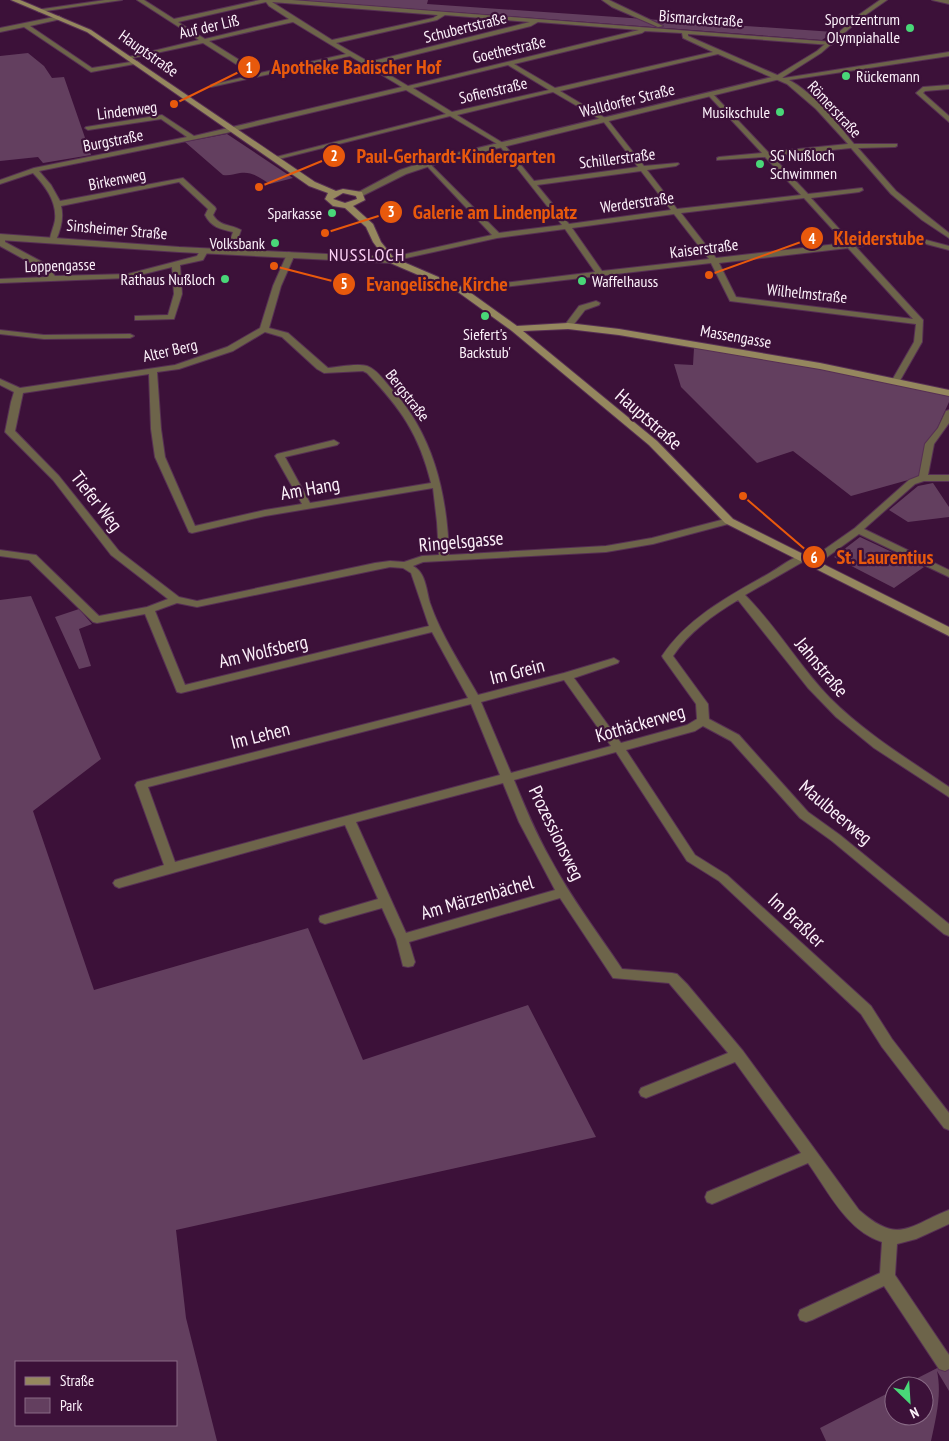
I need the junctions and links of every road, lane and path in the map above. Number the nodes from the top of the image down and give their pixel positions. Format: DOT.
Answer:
graph roads {
  1 [pos="14,0"];
  2 [pos="119,0"];
  3 [pos="140,0"];
  4 [pos="269,0"];
  5 [pos="605,0"];
  6 [pos="884,0"];
  7 [pos="935,0"];
  8 [pos="949,2"];
  9 [pos="57,3"];
  10 [pos="39,10"];
  11 [pos="444,13"];
  12 [pos="59,18"];
  13 [pos="294,20"];
  14 [pos="537,20"];
  15 [pos="173,21"];
  16 [pos="26,26"];
  17 [pos="644,28"];
  18 [pos="661,29"];
  19 [pos="0,30"];
  20 [pos="685,31"];
  21 [pos="204,41"];
  22 [pos="332,42"];
  23 [pos="831,43"];
  24 [pos="719,52"];
  25 [pos="352,54"];
  26 [pos="949,54"];
  27 [pos="130,58"];
  28 [pos="137,63"];
  29 [pos="508,63"];
  30 [pos="369,64"];
  31 [pos="258,76"];
  32 [pos="782,78"];
  33 [pos="214,86"];
  34 [pos="949,87"];
  35 [pos="408,88"];
  36 [pos="554,90"];
  37 [pos="710,94"];
  38 [pos="452,114"];
  39 [pos="605,120"];
  40 [pos="949,120"];
  41 [pos="88,128"];
  42 [pos="232,129"];
  43 [pos="193,138"];
  44 [pos="501,144"];
  45 [pos="895,145"];
  46 [pos="852,146"];
  47 [pos="766,155"];
  48 [pos="275,158"];
  49 [pos="719,160"];
  50 [pos="428,164"];
  51 [pos="676,164"];
  52 [pos="643,168"];
  53 [pos="34,170"];
  54 [pos="0,182"];
  55 [pos="533,183"];
  56 [pos="860,190"];
  57 [pos="335,193"];
  58 [pos="359,194"];
  59 [pos="806,196"];
  60 [pos="58,204"];
  61 [pos="347,205"];
  62 [pos="677,211"];
  63 [pos="566,226"];
  64 [pos="497,236"];
  65 [pos="949,236"];
  66 [pos="1,237"];
  67 [pos="53,238"];
  68 [pos="848,244"];
  69 [pos="949,248"];
  70 [pos="204,251"];
  71 [pos="230,252"];
  72 [pos="291,254"];
  73 [pos="391,260"];
  74 [pos="714,261"];
  75 [pos="176,263"];
  76 [pos="600,274"];
  77 [pos="53,278"];
  78 [pos="0,281"];
  79 [pos="461,290"];
  80 [pos="596,303"];
  81 [pos="138,318"];
  82 [pos="920,322"];
  83 [pos="568,326"];
  84 [pos="264,329"];
  85 [pos="515,329"];
  86 [pos="0,332"];
  87 [pos="130,336"];
  88 [pos="153,371"];
  89 [pos="0,382"];
  90 [pos="895,382"];
  91 [pos="19,390"];
  92 [pos="949,393"];
  93 [pos="949,413"];
  94 [pos="334,444"];
  95 [pos="923,478"];
  96 [pos="949,478"];
  97 [pos="435,485"];
  98 [pos="307,506"];
  99 [pos="729,521"];
  100 [pos="858,530"];
  101 [pos="0,553"];
  102 [pos="444,557"];
  103 [pos="807,560"];
  104 [pos="405,565"];
  105 [pos="949,574"];
  106 [pos="739,596"];
  107 [pos="176,600"];
  108 [pos="197,604"];
  109 [pos="149,610"];
  110 [pos="435,628"];
  111 [pos="949,632"];
  112 [pos="614,662"];
  113 [pos="568,676"];
  114 [pos="475,700"];
  115 [pos="702,720"];
  116 [pos="618,747"];
  117 [pos="509,778"];
  118 [pos="949,793"];
  119 [pos="349,820"];
  120 [pos="171,868"];
  121 [pos="119,883"];
  122 [pos="563,892"];
  123 [pos="385,902"];
  124 [pos="325,920"];
  125 [pos="949,931"];
  126 [pos="402,939"];
  127 [pos="408,962"];
  128 [pos="738,1055"];
  129 [pos="646,1092"];
  130 [pos="949,1124"];
  131 [pos="810,1156"];
  132 [pos="712,1197"];
  133 [pos="949,1217"];
  134 [pos="890,1238"];
  135 [pos="887,1277"];
  136 [pos="806,1315"];
  137 [pos="944,1364"];
  1 -- 10 [label="main road, Hauptstraße"];
  2 -- 9 [label="street"];
  3 -- 15 [label="street"];
  4 -- 11 [label="street, Bismarckstraße"];
  4 -- 13 [label="street"];
  4 -- 15 [label="street, Bismarckstraße"];
  5 -- 18 [label="street"];
  6 -- 23 [label="street, Walldorfer Straße"];
  7 -- 8 [label="street"];
  9 -- 10 [label="street"];
  10 -- 12 [label="main road, Hauptstraße"];
  11 -- 14 [label="street, Bismarckstraße"];
  11 -- 22 [label="street"];
  12 -- 16 [label="street"];
  12 -- 27 [label="main road, Hauptstraße"];
  13 -- 21 [label="street, Auf der Liß"];
  13 -- 22 [label="street"];
  14 -- 17 [label="street, Bismarckstraße"];
  14 -- 30 [label="street, Schubertstraße"];
  15 -- 21 [label="street"];
  16 -- 19 [label="street"];
  16 -- 28 [label="street"];
  17 -- 18 [label="street, Bismarckstraße"];
  17 -- 29 [label="street, Goethestraße"];
  18 -- 20 [label="street, Bismarckstraße"];
  20 -- 23 [label="street, Bismarckstraße"];
  20 -- 24 [label="street, Römerstraße"];
  21 -- 27 [label="street, Auf der Liß"];
  21 -- 31 [label="street"];
  22 -- 25 [label="street"];
  23 -- 32 [label="street, Walldorfer Straße"];
  24 -- 32 [label="street, Römerstraße"];
  24 -- 36 [label="street, Sofienstraße"];
  25 -- 30 [label="street"];
  25 -- 31 [label="street"];
  26 -- 32 [label="street"];
  27 -- 28 [label="main road, Hauptstraße"];
  28 -- 42 [label="main road, Hauptstraße"];
  29 -- 35 [label="street, Goethestraße"];
  29 -- 36 [label="street"];
  30 -- 35 [label="street"];
  31 -- 33 [label="street"];
  32 -- 37 [label="street, Walldorfer Straße"];
  32 -- 46 [label="street, Römerstraße"];
  34 -- 40 [label="street"];
  35 -- 38 [label="street"];
  35 -- 42 [label="street, Goethestraße"];
  36 -- 38 [label="street, Sofienstraße"];
  36 -- 39 [label="street"];
  37 -- 39 [label="street, Walldorfer Straße"];
  37 -- 47 [label="street"];
  38 -- 44 [label="street"];
  38 -- 48 [label="street, Sofienstraße"];
  39 -- 44 [label="street, Walldorfer Straße"];
  39 -- 52 [label="street, Wilhelmstraße"];
  41 -- 43 [label="street, Lindenweg"];
  42 -- 43 [label="street, Burgstraße"];
  42 -- 48 [label="main road, Hauptstraße"];
  43 -- 53 [label="street, Burgstraße"];
  44 -- 50 [label="street, Walldorfer Straße"];
  44 -- 55 [label="street"];
  45 -- 46 [label="street"];
  46 -- 47 [label="street"];
  46 -- 65 [label="street, Römerstraße"];
  47 -- 49 [label="street"];
  47 -- 59 [label="street"];
  48 -- 57 [label="main road, Hauptstraße"];
  50 -- 58 [label="street, Walldorfer Straße"];
  50 -- 64 [label="street"];
  51 -- 52 [label="street, Schillerstraße"];
  52 -- 55 [label="street, Schillerstraße"];
  52 -- 62 [label="street, Wilhelmstraße"];
  53 -- 54 [label="street, Burgstraße"];
  53 -- 60 [label="street"];
  55 -- 63 [label="street"];
  56 -- 59 [label="street, Werderstraße"];
  57 -- 58 [label="main road, Hauptstraße"];
  57 -- 61 [label="main road, Hauptstraße"];
  58 -- 61 [label="main road"];
  59 -- 62 [label="street, Werderstraße"];
  59 -- 68 [label="street"];
  60 -- 67 [label="street"];
  60 -- 71 [label="street, Birkenweg"];
  61 -- 73 [label="main road, Hauptstraße"];
  62 -- 63 [label="street, Werderstraße"];
  62 -- 74 [label="street, Wilhelmstraße"];
  63 -- 64 [label="street, Werderstraße"];
  63 -- 76 [label="street"];
  64 -- 73 [label="street, Werderstraße"];
  66 -- 67 [label="street, Sinsheimer Straße"];
  66 -- 77 [label="street"];
  67 -- 70 [label="street, Sinsheimer Straße"];
  68 -- 69 [label="street, Kaiserstraße"];
  68 -- 74 [label="street, Kaiserstraße"];
  68 -- 82 [label="street"];
  70 -- 71 [label="street, Sinsheimer Straße"];
  70 -- 75 [label="street, Loppengasse"];
  71 -- 72 [label="street, Sinsheimer Straße"];
  72 -- 73 [label="street, Sinsheimer Straße"];
  72 -- 84 [label="street"];
  73 -- 79 [label="main road, Hauptstraße"];
  74 -- 76 [label="street, Kaiserstraße"];
  74 -- 82 [label="street, Wilhelmstraße"];
  75 -- 77 [label="street, Loppengasse"];
  75 -- 81 [label="street"];
  76 -- 79 [label="street, Kaiserstraße"];
  77 -- 78 [label="street, Loppengasse"];
  79 -- 85 [label="main road, Hauptstraße"];
  80 -- 83 [label="street"];
  82 -- 90 [label="street"];
  83 -- 85 [label="main road, Massengasse"];
  83 -- 90 [label="main road, Massengasse"];
  84 -- 88 [label="street, Alter Berg"];
  84 -- 97 [label="street, Bergstraße"];
  85 -- 99 [label="main road, Hauptstraße"];
  86 -- 87 [label="street, Alter Berg"];
  88 -- 91 [label="street, Alter Berg"];
  88 -- 98 [label="street, Am Hang"];
  89 -- 91 [label="street"];
  90 -- 92 [label="main road, Massengasse"];
  91 -- 107 [label="street, Tiefer Weg"];
  93 -- 95 [label="street"];
  94 -- 98 [label="street"];
  95 -- 96 [label="street"];
  95 -- 100 [label="street"];
  97 -- 98 [label="street, Am Hang"];
  97 -- 102 [label="street, Bergstraße"];
  99 -- 102 [label="street, Ringelsgasse"];
  99 -- 103 [label="main road, Hauptstraße"];
  100 -- 103 [label="street"];
  100 -- 105 [label="street"];
  101 -- 109 [label="street"];
  102 -- 104 [label="street, Ringelsgasse"];
  103 -- 106 [label="street"];
  103 -- 111 [label="main road, Hauptstraße"];
  104 -- 108 [label="street, Ringelsgasse"];
  104 -- 110 [label="street, Prozessionsweg"];
  106 -- 115 [label="street, Kothäckerweg"];
  106 -- 118 [label="street, Jahnstraße"];
  107 -- 108 [label="street, Tiefer Weg"];
  107 -- 109 [label="street"];
  109 -- 110 [label="street, Am Wolfsberg"];
  110 -- 114 [label="street, Prozessionsweg"];
  112 -- 113 [label="street, Im Grein"];
  113 -- 114 [label="street, Im Grein"];
  113 -- 116 [label="street, Im Grein"];
  114 -- 117 [label="street, Prozessionsweg"];
  114 -- 120 [label="street, Im Lehen"];
  115 -- 116 [label="street, Kothäckerweg"];
  115 -- 125 [label="street, Maulbeerweg"];
  116 -- 117 [label="street, Kothäckerweg"];
  116 -- 130 [label="street, Im Braßler"];
  117 -- 119 [label="street"];
  117 -- 122 [label="street, Prozessionsweg"];
  119 -- 120 [label="street"];
  119 -- 123 [label="street, Am Märzenbächel"];
  120 -- 121 [label="street"];
  122 -- 126 [label="street, Am Märzenbächel"];
  122 -- 128 [label="street, Prozessionsweg"];
  123 -- 124 [label="street"];
  123 -- 126 [label="street, Am Märzenbächel"];
  126 -- 127 [label="street, Am Märzenbächel"];
  128 -- 129 [label="street"];
  128 -- 131 [label="street, Prozessionsweg"];
  131 -- 132 [label="street"];
  131 -- 134 [label="street, Prozessionsweg"];
  133 -- 134 [label="street"];
  134 -- 135 [label="street"];
  135 -- 136 [label="street"];
  135 -- 137 [label="street"];
}
